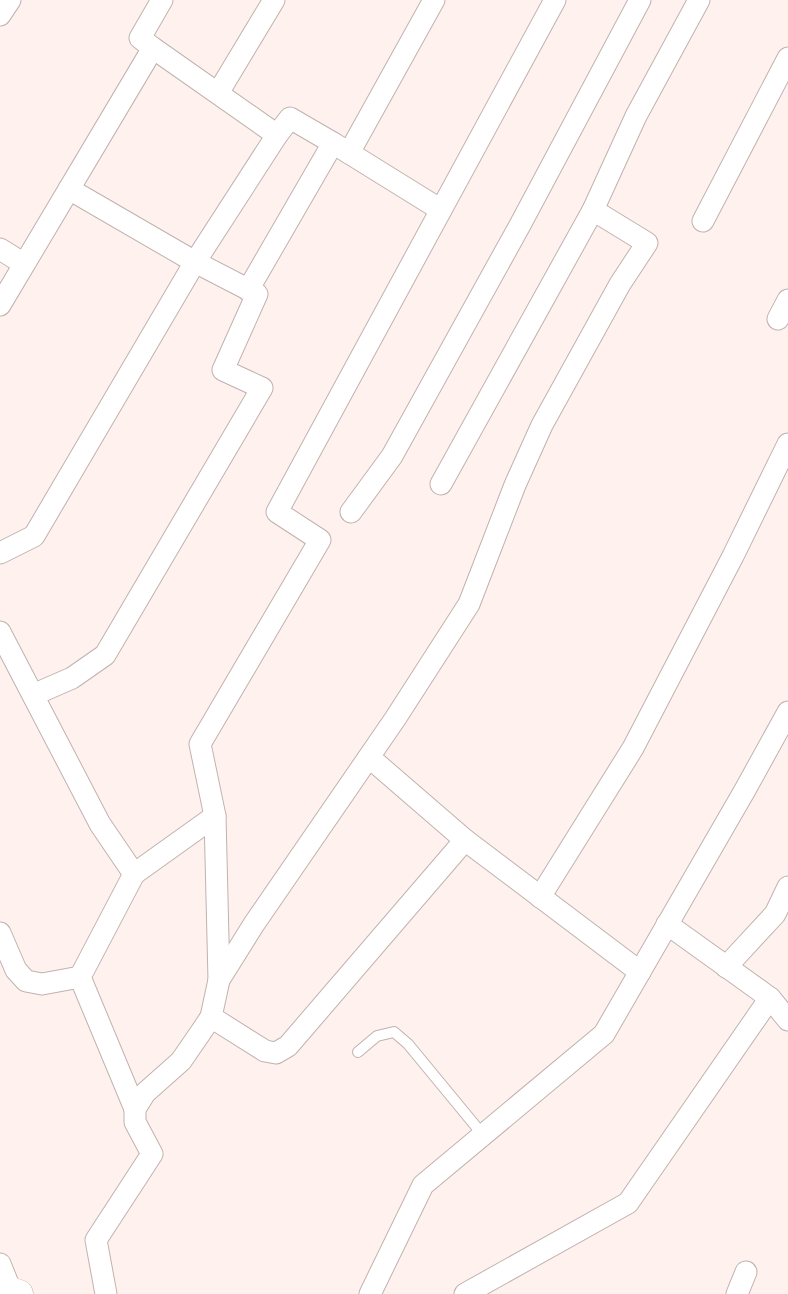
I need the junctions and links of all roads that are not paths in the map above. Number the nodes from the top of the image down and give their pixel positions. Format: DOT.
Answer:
graph roads {
  1 [pos="10,0"];
  2 [pos="162,0"];
  3 [pos="274,0"];
  4 [pos="434,0"];
  5 [pos="555,0"];
  6 [pos="640,0"];
  7 [pos="699,0"];
  8 [pos="0,15"];
  9 [pos="153,48"];
  10 [pos="788,58"];
  11 [pos="218,93"];
  12 [pos="277,135"];
  13 [pos="341,148"];
  14 [pos="69,189"];
  15 [pos="441,210"];
  16 [pos="593,210"];
  17 [pos="703,221"];
  18 [pos="0,249"];
  19 [pos="195,262"];
  20 [pos="24,264"];
  21 [pos="248,290"];
  22 [pos="788,300"];
  23 [pos="0,304"];
  24 [pos="778,319"];
  25 [pos="788,444"];
  26 [pos="441,484"];
  27 [pos="351,512"];
  28 [pos="0,553"];
  29 [pos="0,632"];
  30 [pos="32,695"];
  31 [pos="788,712"];
  32 [pos="369,756"];
  33 [pos="215,816"];
  34 [pos="464,840"];
  35 [pos="134,874"];
  36 [pos="788,886"];
  37 [pos="540,897"];
  38 [pos="667,924"];
  39 [pos="0,933"];
  40 [pos="726,967"];
  41 [pos="640,972"];
  42 [pos="80,977"];
  43 [pos="219,980"];
  44 [pos="770,998"];
  45 [pos="211,1017"];
  46 [pos="788,1020"];
  47 [pos="358,1052"];
  48 [pos="135,1109"];
  49 [pos="483,1135"];
  50 [pos="0,1264"];
  51 [pos="746,1272"];
  52 [pos="10,1291"];
  53 [pos="106,1294"];
  54 [pos="370,1294"];
  55 [pos="465,1294"];
  56 [pos="737,1294"];
  1 -- 8 [label="street"];
  2 -- 9 [label="street"];
  3 -- 11 [label="street"];
  4 -- 13 [label="street"];
  5 -- 15 [label="street"];
  6 -- 27 [label="street"];
  7 -- 16 [label="street"];
  9 -- 11 [label="street"];
  9 -- 14 [label="street"];
  10 -- 17 [label="street"];
  11 -- 12 [label="street"];
  12 -- 13 [label="street"];
  12 -- 19 [label="street"];
  13 -- 15 [label="street"];
  13 -- 21 [label="street"];
  14 -- 19 [label="street"];
  14 -- 20 [label="street"];
  15 -- 33 [label="street"];
  16 -- 26 [label="street"];
  16 -- 32 [label="street"];
  18 -- 20 [label="street"];
  19 -- 21 [label="street"];
  19 -- 28 [label="street"];
  20 -- 23 [label="street"];
  21 -- 30 [label="street"];
  22 -- 24 [label="street"];
  25 -- 37 [label="street"];
  29 -- 30 [label="street"];
  30 -- 35 [label="street"];
  31 -- 38 [label="street"];
  32 -- 34 [label="street"];
  32 -- 43 [label="street"];
  33 -- 35 [label="street"];
  33 -- 43 [label="street"];
  34 -- 37 [label="street"];
  34 -- 45 [label="street"];
  35 -- 42 [label="street"];
  36 -- 40 [label="street"];
  37 -- 41 [label="street"];
  38 -- 40 [label="street"];
  38 -- 41 [label="street"];
  39 -- 42 [label="street"];
  40 -- 44 [label="street"];
  41 -- 49 [label="street"];
  42 -- 48 [label="street"];
  43 -- 45 [label="street"];
  44 -- 46 [label="street"];
  44 -- 55 [label="street"];
  45 -- 48 [label="street"];
  47 -- 49 [label="lane"];
  48 -- 53 [label="street"];
  49 -- 54 [label="street"];
  50 -- 52 [label="street"];
  51 -- 56 [label="street"];
}
